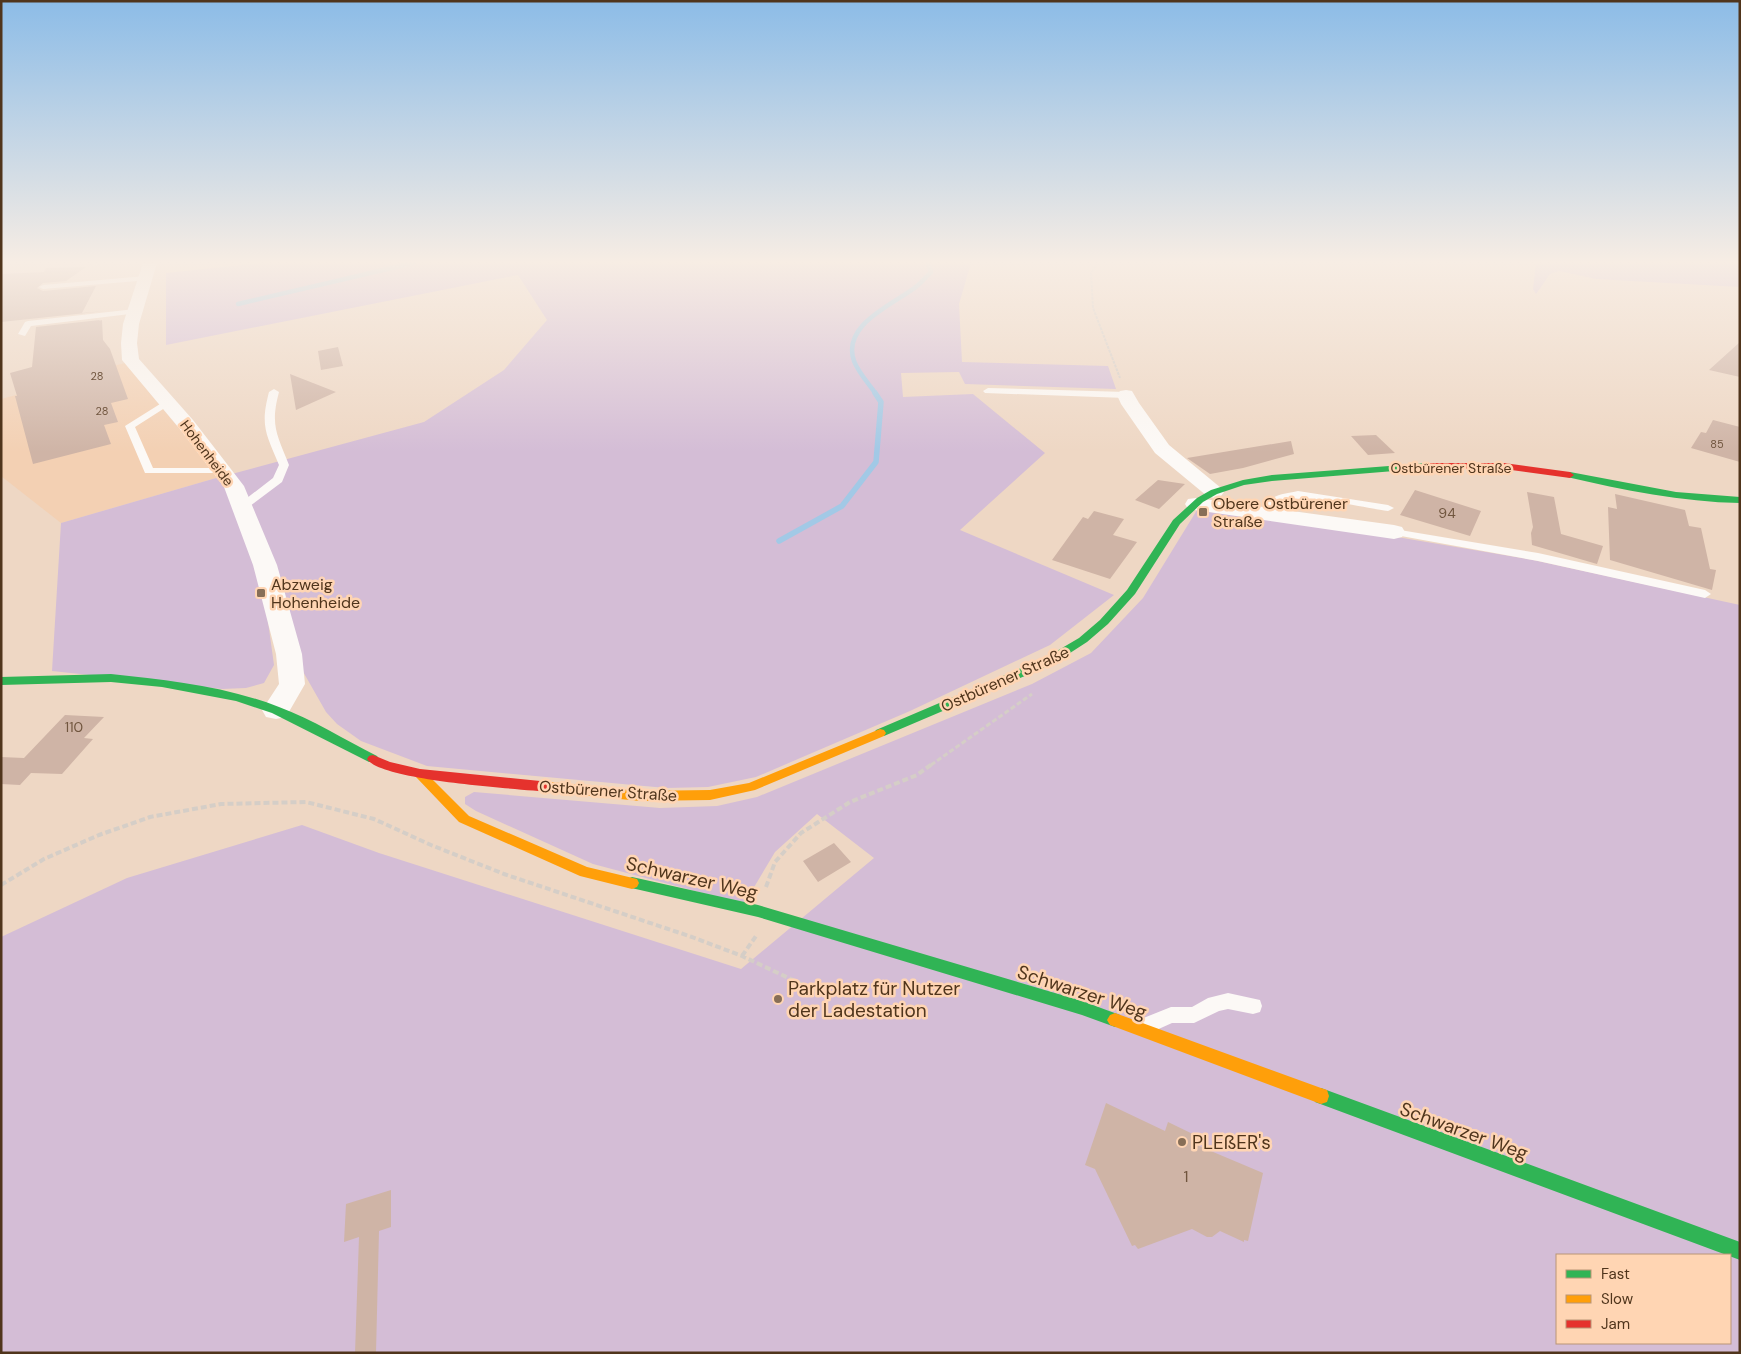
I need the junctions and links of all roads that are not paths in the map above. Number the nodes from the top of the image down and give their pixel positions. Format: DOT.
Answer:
graph roads {
  1 [pos="27,326"];
  2 [pos="131,326"];
  3 [pos="22,334"];
  4 [pos="988,391"];
  5 [pos="274,392"];
  6 [pos="1126,395"];
  7 [pos="168,402"];
  8 [pos="223,471"];
  9 [pos="1214,492"];
  10 [pos="1740,500"];
  11 [pos="1196,504"];
  12 [pos="242,506"];
  13 [pos="1388,508"];
  14 [pos="1265,514"];
  15 [pos="1394,532"];
  16 [pos="1705,594"];
  17 [pos="1,681"];
  18 [pos="276,710"];
  19 [pos="420,774"];
  20 [pos="1253,1006"];
  21 [pos="1138,1029"];
  22 [pos="1740,1252"];
  1 -- 3 [label="lane"];
  2 -- 7 [label="street, Hohenheide"];
  4 -- 6 [label="lane"];
  5 -- 12 [label="lane"];
  6 -- 9 [label="street"];
  7 -- 8 [label="street, Hohenheide"];
  7 -- 8 [label="lane"];
  8 -- 12 [label="street, Hohenheide"];
  9 -- 10 [label="street, Ostbürener Straße"];
  9 -- 11 [label="street, Ostbürener Straße"];
  11 -- 14 [label="street"];
  11 -- 19 [label="street, Ostbürener Straße"];
  12 -- 18 [label="street, Hohenheide"];
  13 -- 14 [label="lane"];
  14 -- 15 [label="street"];
  15 -- 16 [label="lane"];
  17 -- 18 [label="street, Ostbürener Straße"];
  18 -- 19 [label="street, Ostbürener Straße"];
  19 -- 21 [label="street, Schwarzer Weg"];
  20 -- 21 [label="lane"];
  21 -- 22 [label="street, Schwarzer Weg"];
}
